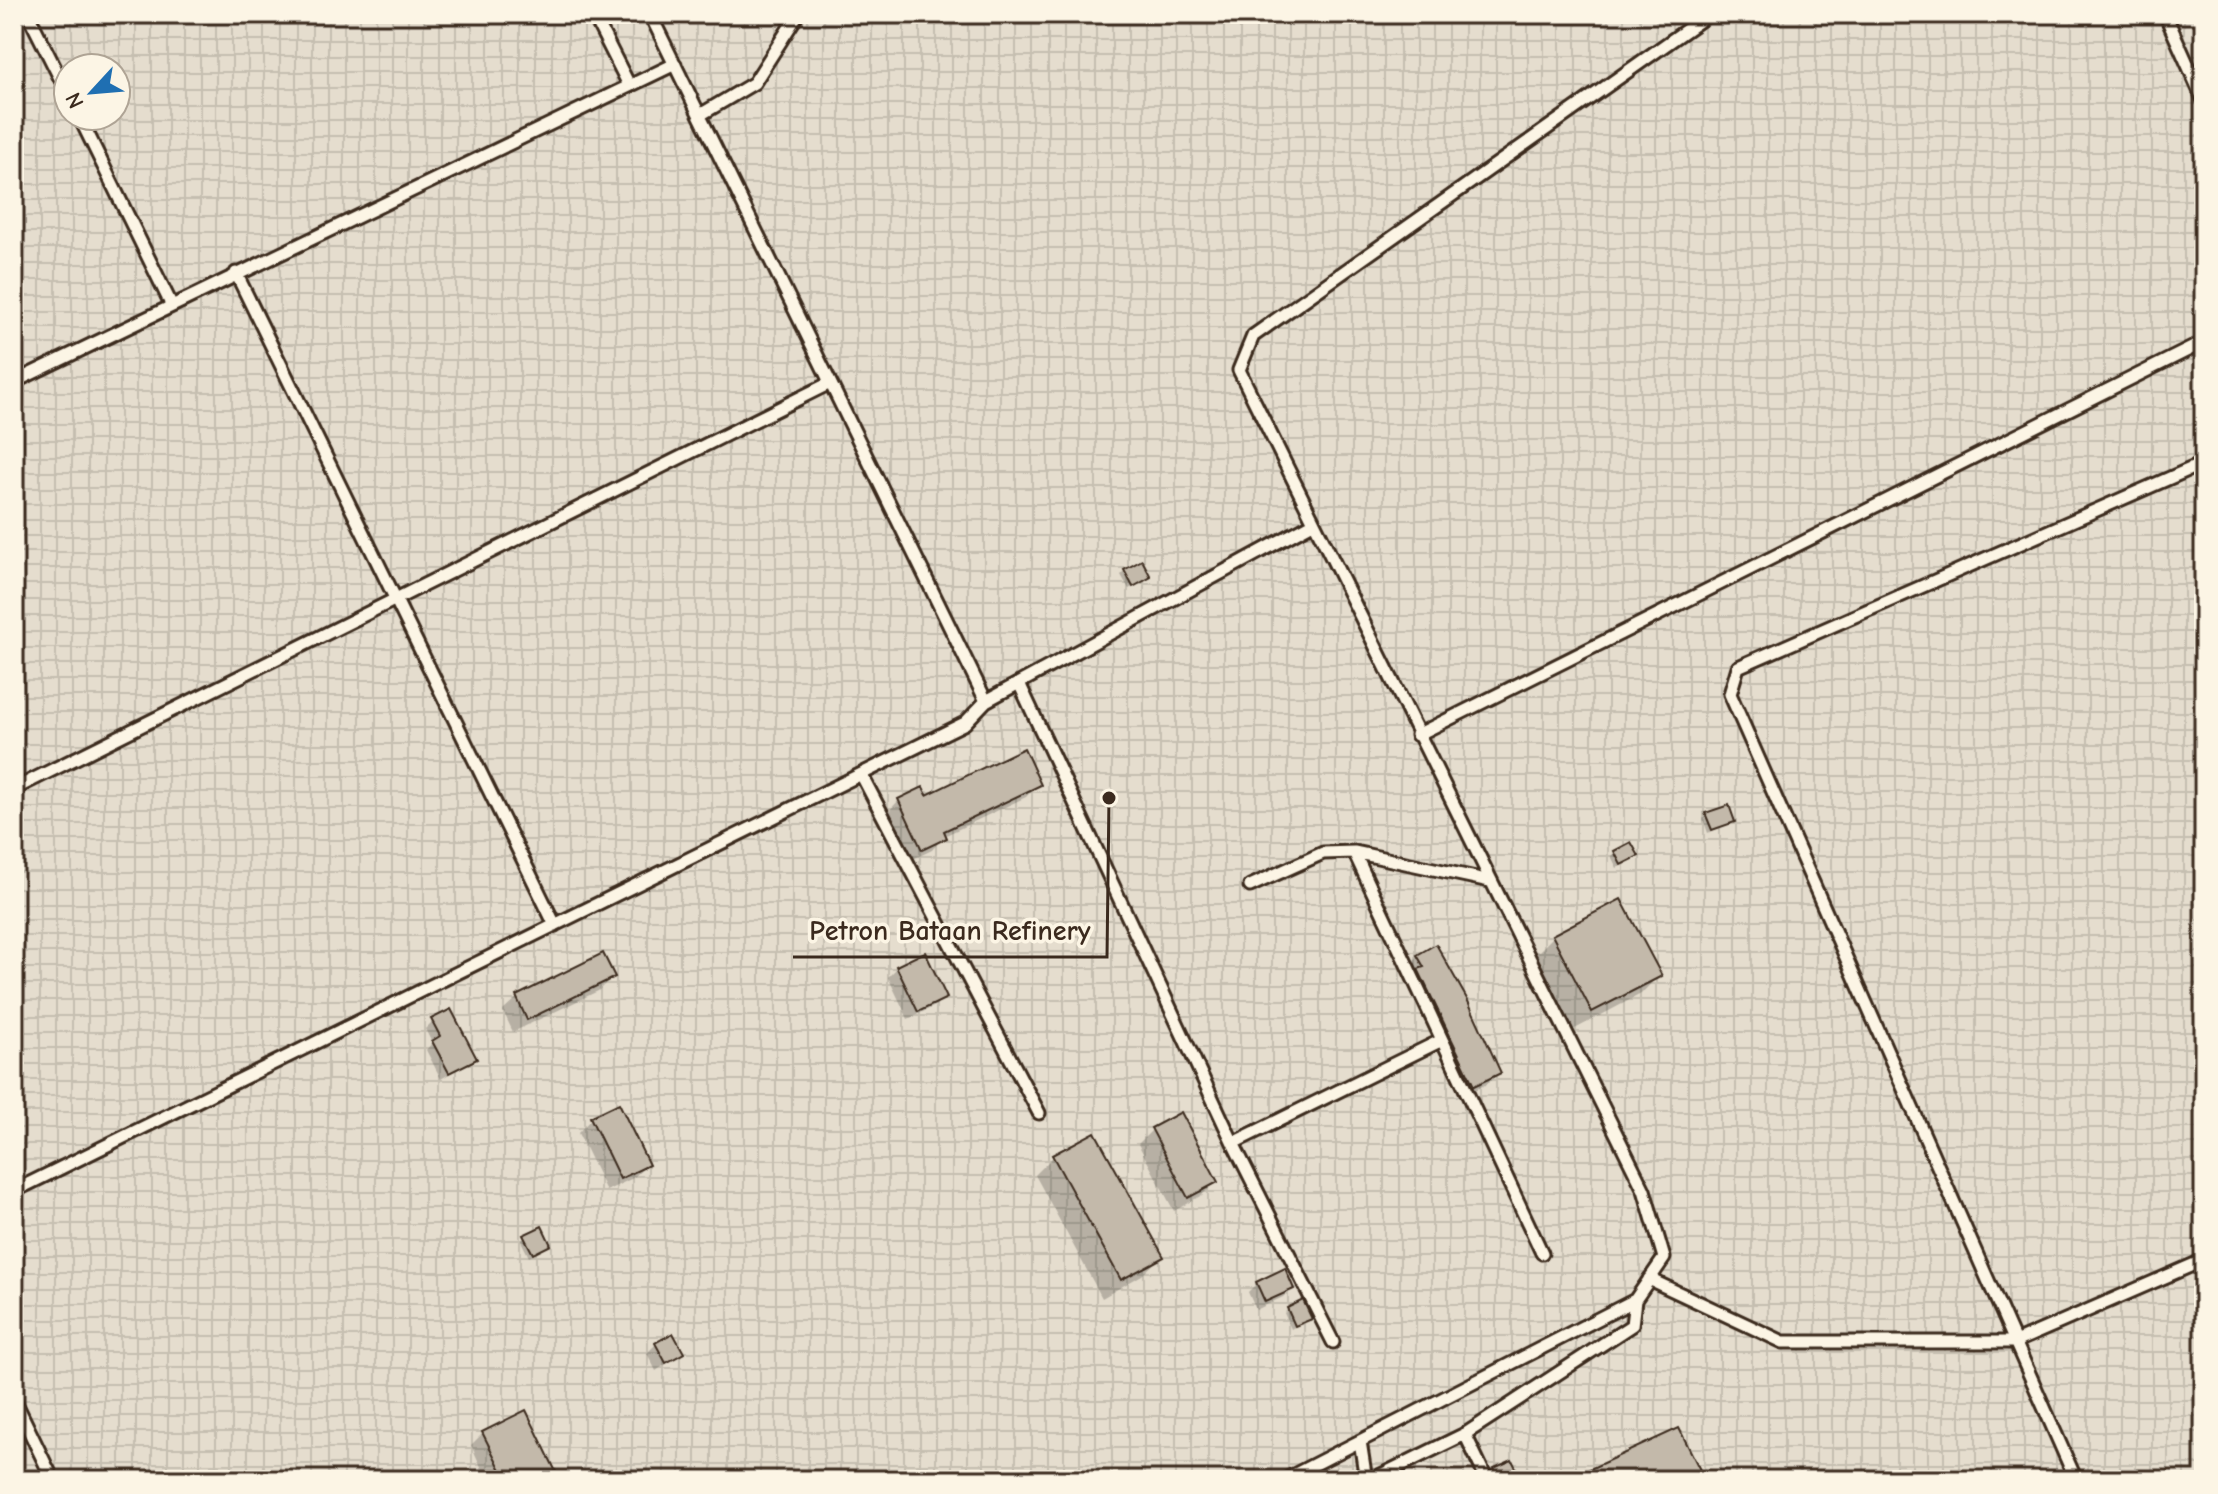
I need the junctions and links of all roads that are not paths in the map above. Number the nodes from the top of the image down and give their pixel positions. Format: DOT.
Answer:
graph roads {
  1 [pos="28,14"];
  2 [pos="593,14"];
  3 [pos="650,14"];
  4 [pos="798,14"];
  5 [pos="1709,14"];
  6 [pos="2165,14"];
  7 [pos="52,62"];
  8 [pos="675,64"];
  9 [pos="629,85"];
  10 [pos="2204,101"];
  11 [pos="700,115"];
  12 [pos="87,132"];
  13 [pos="236,273"];
  14 [pos="171,304"];
  15 [pos="2204,342"];
  16 [pos="14,382"];
  17 [pos="830,383"];
  18 [pos="2204,463"];
  19 [pos="1313,523"];
  20 [pos="396,599"];
  21 [pos="1019,683"];
  22 [pos="986,701"];
  23 [pos="1417,735"];
  24 [pos="861,774"];
  25 [pos="14,789"];
  26 [pos="1354,852"];
  27 [pos="1490,881"];
  28 [pos="1250,886"];
  29 [pos="555,925"];
  30 [pos="1442,1040"];
  31 [pos="1039,1113"];
  32 [pos="1233,1143"];
  33 [pos="14,1191"];
  34 [pos="1542,1253"];
  35 [pos="2204,1260"];
  36 [pos="1649,1279"];
  37 [pos="1635,1300"];
  38 [pos="1333,1342"];
  39 [pos="2015,1342"];
  40 [pos="14,1399"];
  41 [pos="1465,1434"];
  42 [pos="1360,1441"];
  43 [pos="53,1480"];
  44 [pos="1284,1480"];
  45 [pos="1368,1480"];
  46 [pos="1487,1480"];
  47 [pos="2076,1480"];
  1 -- 7 [label="lane"];
  2 -- 9 [label="lane"];
  3 -- 8 [label="lane"];
  4 -- 11 [label="lane"];
  5 -- 19 [label="lane"];
  6 -- 10 [label="lane"];
  8 -- 9 [label="lane"];
  8 -- 11 [label="lane"];
  9 -- 13 [label="lane"];
  11 -- 17 [label="lane"];
  12 -- 14 [label="lane"];
  13 -- 14 [label="lane"];
  13 -- 20 [label="lane"];
  14 -- 16 [label="lane"];
  15 -- 23 [label="lane"];
  17 -- 20 [label="lane"];
  17 -- 22 [label="lane"];
  18 -- 39 [label="lane"];
  19 -- 21 [label="lane"];
  19 -- 23 [label="lane"];
  20 -- 25 [label="lane"];
  20 -- 29 [label="lane"];
  21 -- 22 [label="lane"];
  21 -- 32 [label="lane"];
  22 -- 24 [label="lane"];
  23 -- 27 [label="lane"];
  24 -- 29 [label="lane"];
  24 -- 31 [label="lane"];
  26 -- 27 [label="lane"];
  26 -- 28 [label="lane"];
  26 -- 30 [label="lane"];
  27 -- 36 [label="lane"];
  29 -- 33 [label="lane"];
  30 -- 32 [label="lane"];
  30 -- 34 [label="lane"];
  32 -- 38 [label="lane"];
  35 -- 39 [label="lane"];
  36 -- 37 [label="lane"];
  36 -- 39 [label="lane"];
  37 -- 41 [label="lane"];
  37 -- 42 [label="lane"];
  39 -- 47 [label="lane"];
  40 -- 43 [label="lane"];
  41 -- 45 [label="lane"];
  41 -- 46 [label="lane"];
  42 -- 44 [label="lane"];
  42 -- 45 [label="lane"];
}
